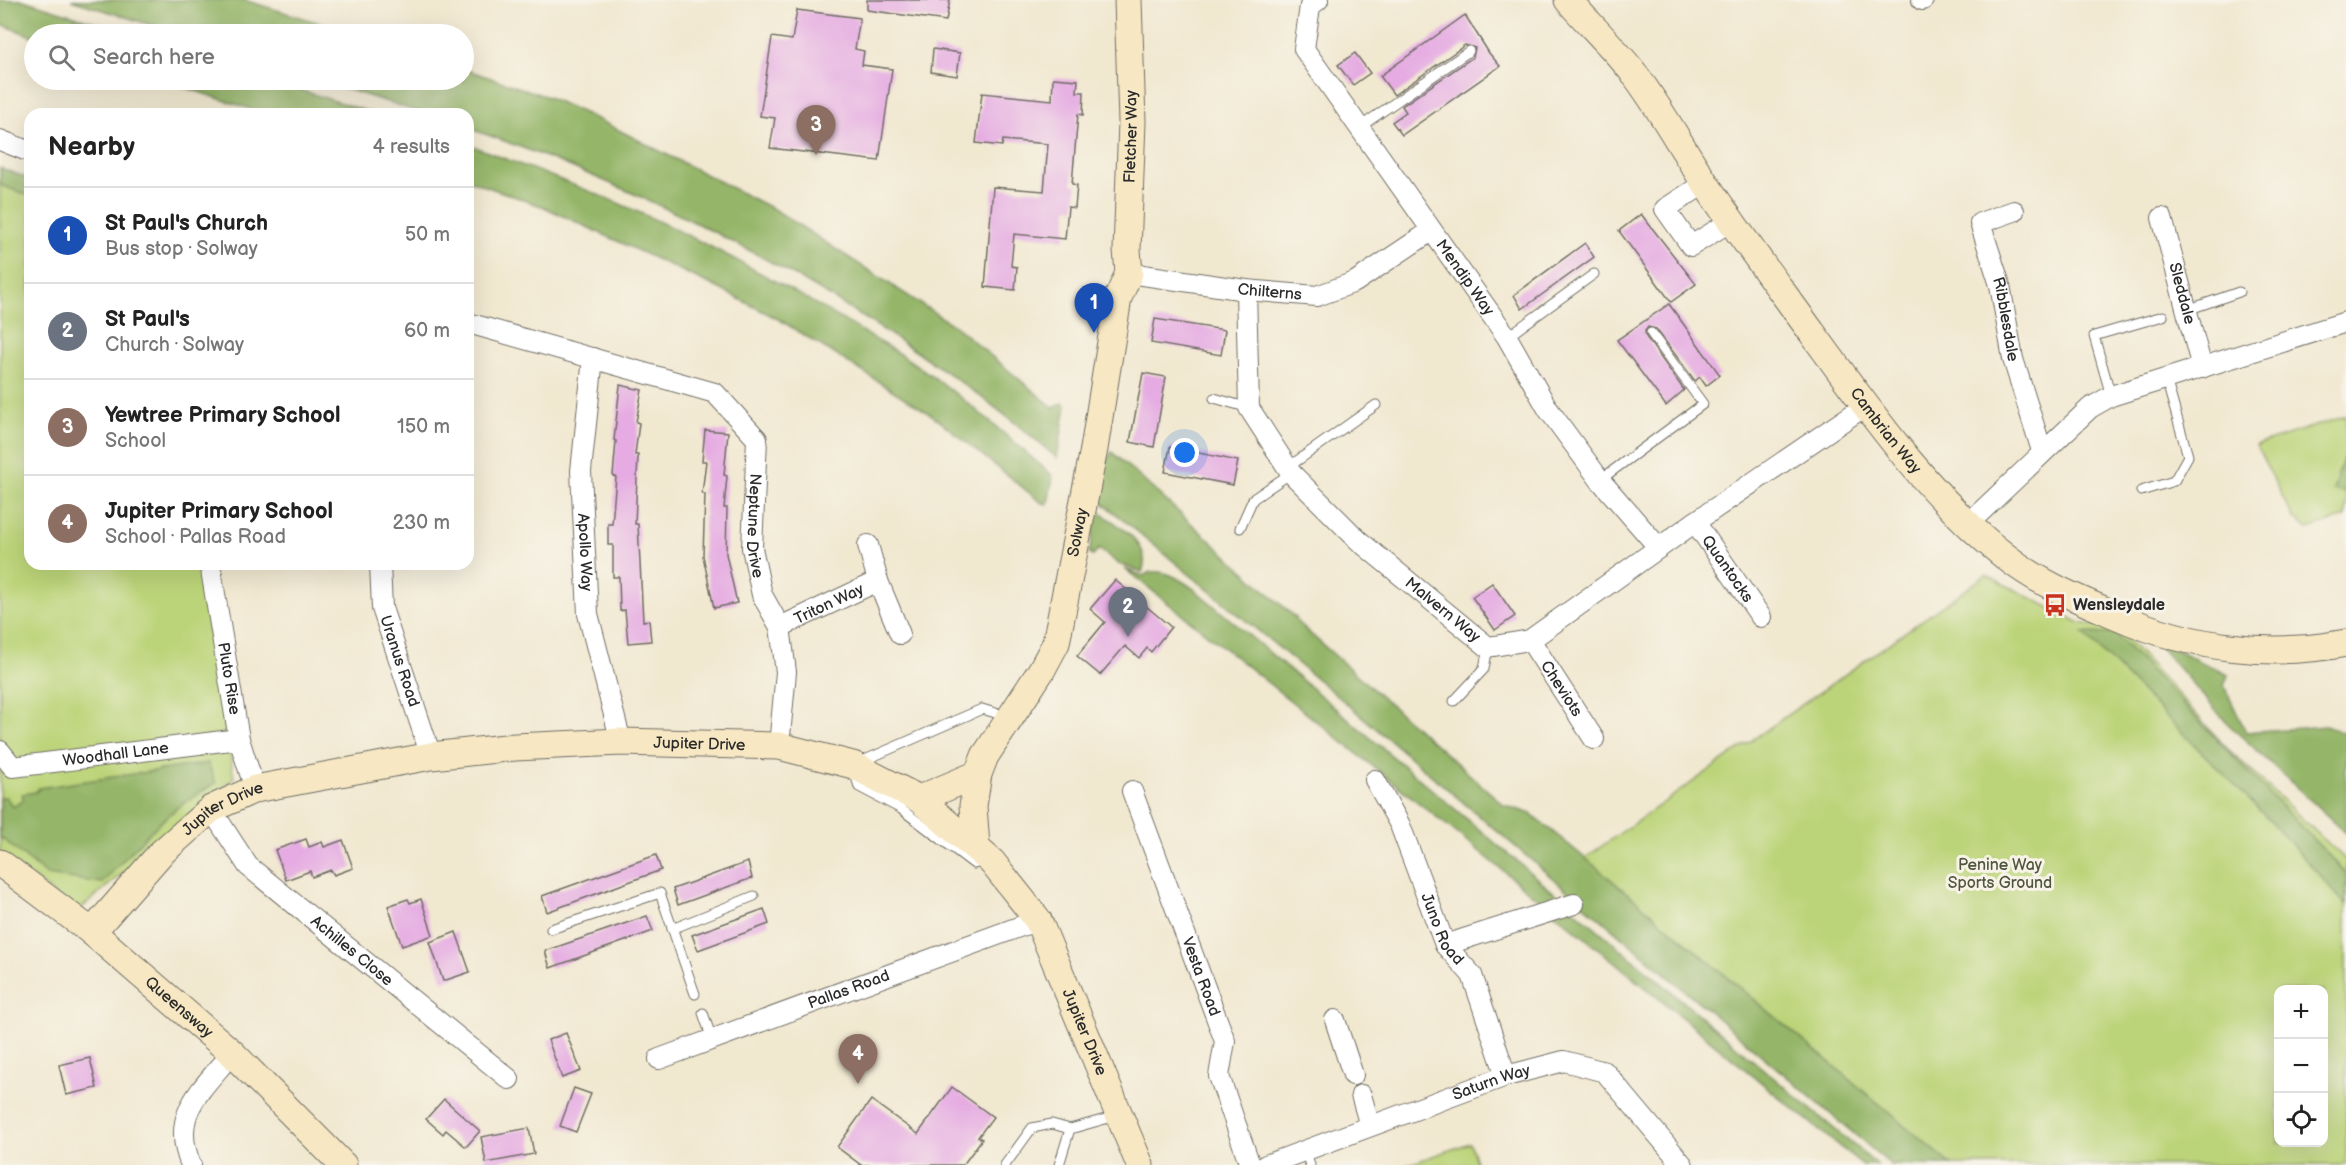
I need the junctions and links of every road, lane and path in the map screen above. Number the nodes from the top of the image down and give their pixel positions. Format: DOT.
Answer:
graph roads {
  1 [pos="1128,0"];
  2 [pos="1318,0"];
  3 [pos="1568,0"];
  4 [pos="1468,51"];
  5 [pos="1360,127"];
  6 [pos="0,140"];
  7 [pos="24,150"];
  8 [pos="1705,183"];
  9 [pos="2014,211"];
  10 [pos="2162,218"];
  11 [pos="1731,221"];
  12 [pos="1431,231"];
  13 [pos="1129,273"];
  14 [pos="1594,274"];
  15 [pos="1246,290"];
  16 [pos="2239,292"];
  17 [pos="2187,310"];
  18 [pos="2163,316"];
  19 [pos="2346,322"];
  20 [pos="474,325"];
  21 [pos="1651,333"];
  22 [pos="1507,337"];
  23 [pos="593,358"];
  24 [pos="2202,368"];
  25 [pos="2166,379"];
  26 [pos="2111,396"];
  27 [pos="1214,399"];
  28 [pos="1376,405"];
  29 [pos="1865,406"];
  30 [pos="1249,408"];
  31 [pos="2042,451"];
  32 [pos="1289,471"];
  33 [pos="1600,480"];
  34 [pos="2141,491"];
  35 [pos="1695,522"];
  36 [pos="1968,524"];
  37 [pos="1240,528"];
  38 [pos="868,545"];
  39 [pos="1659,548"];
  40 [pos="211,570"];
  41 [pos="380,570"];
  42 [pos="878,580"];
  43 [pos="1761,617"];
  44 [pos="780,627"];
  45 [pos="900,634"];
  46 [pos="1530,640"];
  47 [pos="2346,642"];
  48 [pos="1488,647"];
  49 [pos="1454,701"];
  50 [pos="1011,718"];
  51 [pos="239,739"];
  52 [pos="1593,739"];
  53 [pos="621,742"];
  54 [pos="779,746"];
  55 [pos="0,751"];
  56 [pos="431,756"];
  57 [pos="853,765"];
  58 [pos="978,774"];
  59 [pos="1375,780"];
  60 [pos="255,789"];
  61 [pos="1132,792"];
  62 [pos="919,799"];
  63 [pos="211,809"];
  64 [pos="984,854"];
  65 [pos="0,863"];
  66 [pos="754,896"];
  67 [pos="1574,904"];
  68 [pos="1038,920"];
  69 [pos="551,929"];
  70 [pos="672,929"];
  71 [pos="92,932"];
  72 [pos="1445,945"];
  73 [pos="695,994"];
  74 [pos="703,1013"];
  75 [pos="1335,1020"];
  76 [pos="712,1040"];
  77 [pos="232,1053"];
  78 [pos="659,1059"];
  79 [pos="1353,1075"];
  80 [pos="1506,1076"];
  81 [pos="509,1078"];
  82 [pos="1361,1095"];
  83 [pos="1118,1116"];
  84 [pos="1370,1126"];
  85 [pos="1070,1129"];
  86 [pos="1307,1157"];
  87 [pos="1062,1163"];
  88 [pos="191,1165"];
  89 [pos="343,1165"];
  90 [pos="1005,1165"];
  91 [pos="1140,1165"];
  92 [pos="1264,1165"];
  93 [pos="1683,1165"];
  1 -- 13 [label="street, Fletcher Way"];
  2 -- 5 [label="street, Mendip Way"];
  3 -- 8 [label="street, Cambrian Way"];
  4 -- 5 [label="lane"];
  5 -- 12 [label="street, Mendip Way"];
  6 -- 7 [label="street"];
  8 -- 11 [label="street, Cambrian Way"];
  8 -- 11 [label="street"];
  9 -- 31 [label="street, Ribblesdale"];
  10 -- 17 [label="street, Sleddale"];
  11 -- 29 [label="street, Cambrian Way"];
  12 -- 15 [label="street, Chilterns"];
  12 -- 22 [label="street, Mendip Way"];
  13 -- 15 [label="street, Chilterns"];
  13 -- 50 [label="street, Solway"];
  14 -- 22 [label="lane"];
  15 -- 30 [label="street"];
  16 -- 17 [label="lane"];
  17 -- 24 [label="street, Sleddale"];
  18 -- 26 [label="lane"];
  19 -- 24 [label="street"];
  20 -- 23 [label="street, Neptune Drive"];
  21 -- 33 [label="lane"];
  22 -- 33 [label="street, Mendip Way"];
  23 -- 44 [label="street, Neptune Drive"];
  23 -- 53 [label="street, Apollo Way"];
  24 -- 25 [label="street"];
  25 -- 26 [label="street"];
  25 -- 34 [label="lane"];
  26 -- 31 [label="street"];
  27 -- 30 [label="lane"];
  28 -- 32 [label="lane"];
  29 -- 35 [label="street, Malvern Way"];
  29 -- 36 [label="street, Cambrian Way"];
  30 -- 32 [label="street, Malvern Way"];
  31 -- 36 [label="street"];
  32 -- 37 [label="lane"];
  32 -- 48 [label="street, Malvern Way"];
  33 -- 39 [label="street, Mendip Way"];
  35 -- 39 [label="street, Malvern Way"];
  35 -- 43 [label="street, Quantocks"];
  36 -- 47 [label="street, Cambrian Way"];
  38 -- 42 [label="street, Triton Way"];
  39 -- 46 [label="street, Malvern Way"];
  40 -- 51 [label="street, Pluto Rise"];
  41 -- 56 [label="street, Uranus Road"];
  42 -- 44 [label="street, Triton Way"];
  42 -- 45 [label="street, Triton Way"];
  44 -- 54 [label="street, Neptune Drive"];
  46 -- 48 [label="street, Malvern Way"];
  46 -- 52 [label="street, Cheviots"];
  48 -- 49 [label="lane"];
  50 -- 57 [label="lane"];
  50 -- 58 [label="street, Solway"];
  51 -- 55 [label="street, Woodhall Lane"];
  51 -- 60 [label="street, Pluto Rise"];
  53 -- 54 [label="street, Jupiter Drive"];
  53 -- 56 [label="street, Jupiter Drive"];
  54 -- 57 [label="street, Jupiter Drive"];
  56 -- 60 [label="street, Jupiter Drive"];
  57 -- 62 [label="street, Jupiter Drive"];
  57 -- 64 [label="lane"];
  58 -- 62 [label="street"];
  58 -- 64 [label="street, Solway"];
  59 -- 72 [label="street, Juno Road"];
  60 -- 63 [label="street, Jupiter Drive"];
  61 -- 92 [label="street, Vesta Road"];
  62 -- 64 [label="street, Jupiter Drive"];
  63 -- 71 [label="street, Jupiter Drive"];
  63 -- 81 [label="street, Achilles Close"];
  64 -- 68 [label="street, Jupiter Drive"];
  65 -- 71 [label="street, Queensway"];
  66 -- 70 [label="lane"];
  67 -- 72 [label="street"];
  68 -- 76 [label="street, Pallas Road"];
  68 -- 83 [label="street, Jupiter Drive"];
  69 -- 70 [label="lane"];
  70 -- 73 [label="lane"];
  71 -- 77 [label="street, Queensway"];
  72 -- 80 [label="street, Juno Road"];
  74 -- 76 [label="lane"];
  75 -- 79 [label="street"];
  76 -- 78 [label="street, Pallas Road"];
  77 -- 88 [label="street"];
  77 -- 89 [label="street, Queensway"];
  80 -- 84 [label="street, Saturn Way"];
  80 -- 93 [label="street, Saturn Way"];
  82 -- 84 [label="street"];
  83 -- 85 [label="lane"];
  83 -- 91 [label="street, Jupiter Drive"];
  84 -- 86 [label="street, Saturn Way"];
  85 -- 87 [label="lane"];
  85 -- 90 [label="lane"];
  86 -- 92 [label="street, Saturn Way"];
}
